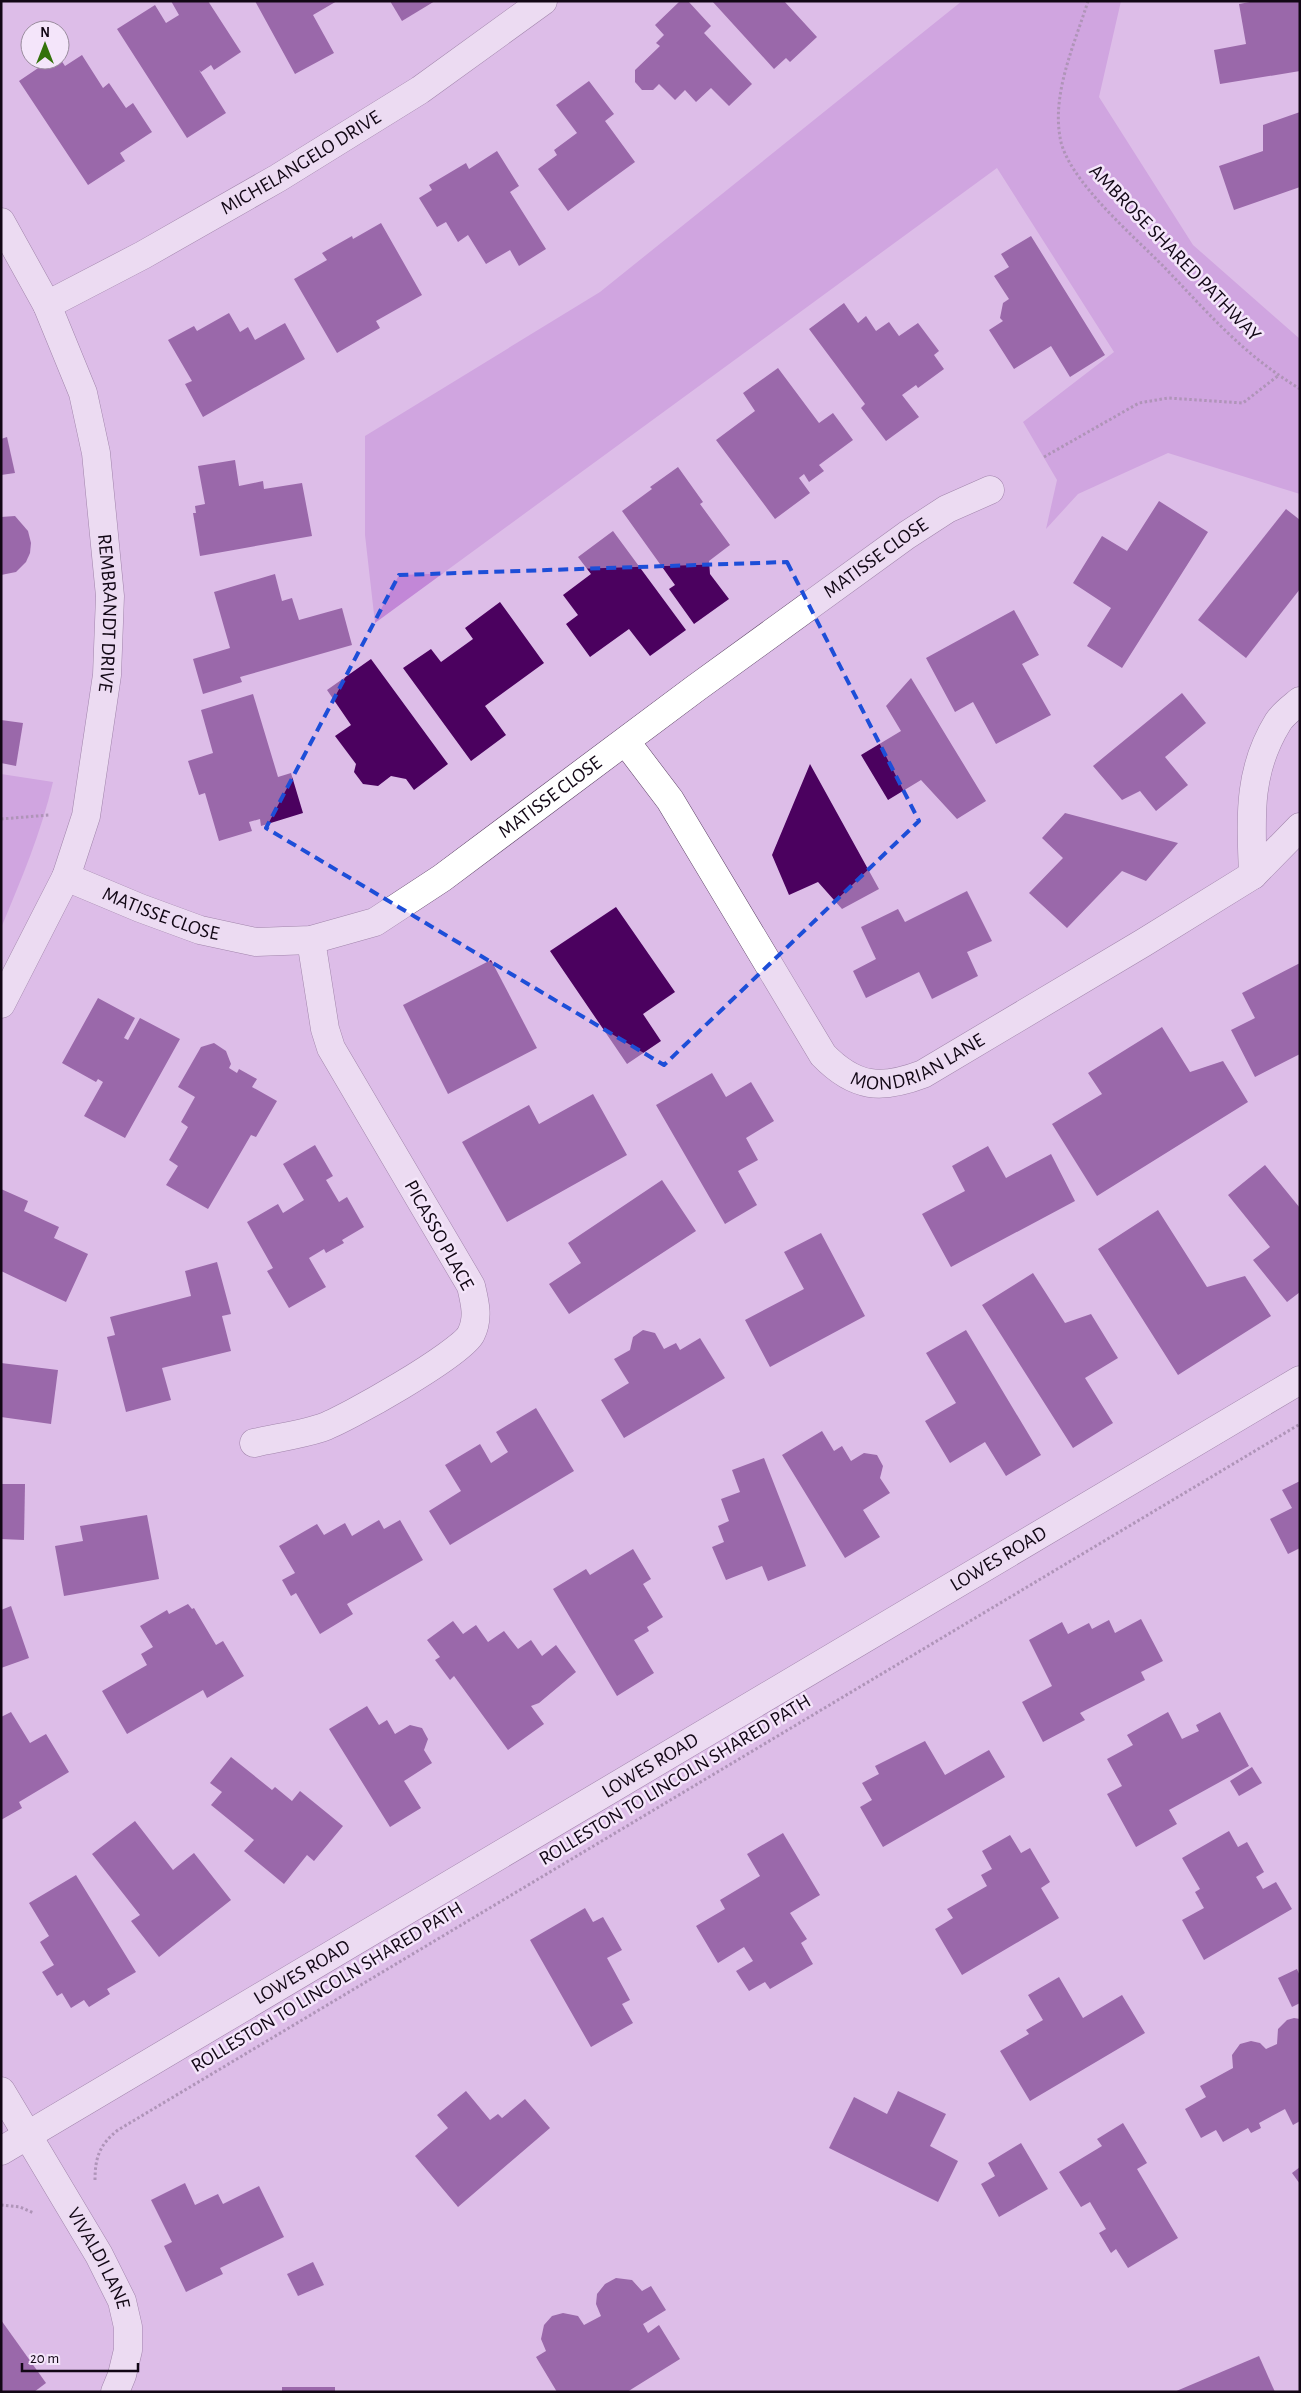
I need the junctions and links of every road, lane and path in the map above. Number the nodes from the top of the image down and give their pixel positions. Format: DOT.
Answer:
graph roads {
  1 [pos="543,1"];
  2 [pos="1088,1"];
  3 [pos="1,222"];
  4 [pos="47,305"];
  5 [pos="1279,376"];
  6 [pos="1300,389"];
  7 [pos="1044,457"];
  8 [pos="990,490"];
  9 [pos="1300,701"];
  10 [pos="626,742"];
  11 [pos="50,815"];
  12 [pos="1,819"];
  13 [pos="1300,827"];
  14 [pos="1253,874"];
  15 [pos="66,877"];
  16 [pos="311,940"];
  17 [pos="1,1004"];
  18 [pos="1300,1380"];
  19 [pos="1300,1424"];
  20 [pos="254,1443"];
  21 [pos="1,2091"];
  22 [pos="28,2135"];
  23 [pos="1,2151"];
  24 [pos="95,2182"];
  25 [pos="1,2205"];
  26 [pos="33,2213"];
  27 [pos="115,2392"];
  1 -- 4 [label="street, MICHELANGELO DRIVE"];
  2 -- 5 [label="path, AMBROSE SHARED PATHWAY"];
  3 -- 4 [label="street, REMBRANDT DRIVE"];
  4 -- 15 [label="street, REMBRANDT DRIVE"];
  5 -- 6 [label="path, AMBROSE SHARED PATHWAY"];
  5 -- 7 [label="path"];
  8 -- 10 [label="street, MATISSE CLOSE"];
  9 -- 14 [label="street"];
  10 -- 14 [label="street, MONDRIAN LANE"];
  10 -- 16 [label="street, MATISSE CLOSE"];
  11 -- 12 [label="path"];
  13 -- 14 [label="street, MONDRIAN LANE"];
  15 -- 16 [label="street, MATISSE CLOSE"];
  15 -- 17 [label="street, REMBRANDT DRIVE"];
  16 -- 20 [label="street, PICASSO PLACE"];
  18 -- 22 [label="street, LOWES ROAD"];
  19 -- 24 [label="path, ROLLESTON TO LINCOLN SHARED PATH"];
  21 -- 22 [label="street"];
  22 -- 23 [label="street, LOWES ROAD"];
  22 -- 27 [label="street, VIVALDI LANE"];
  25 -- 26 [label="path"];
}
